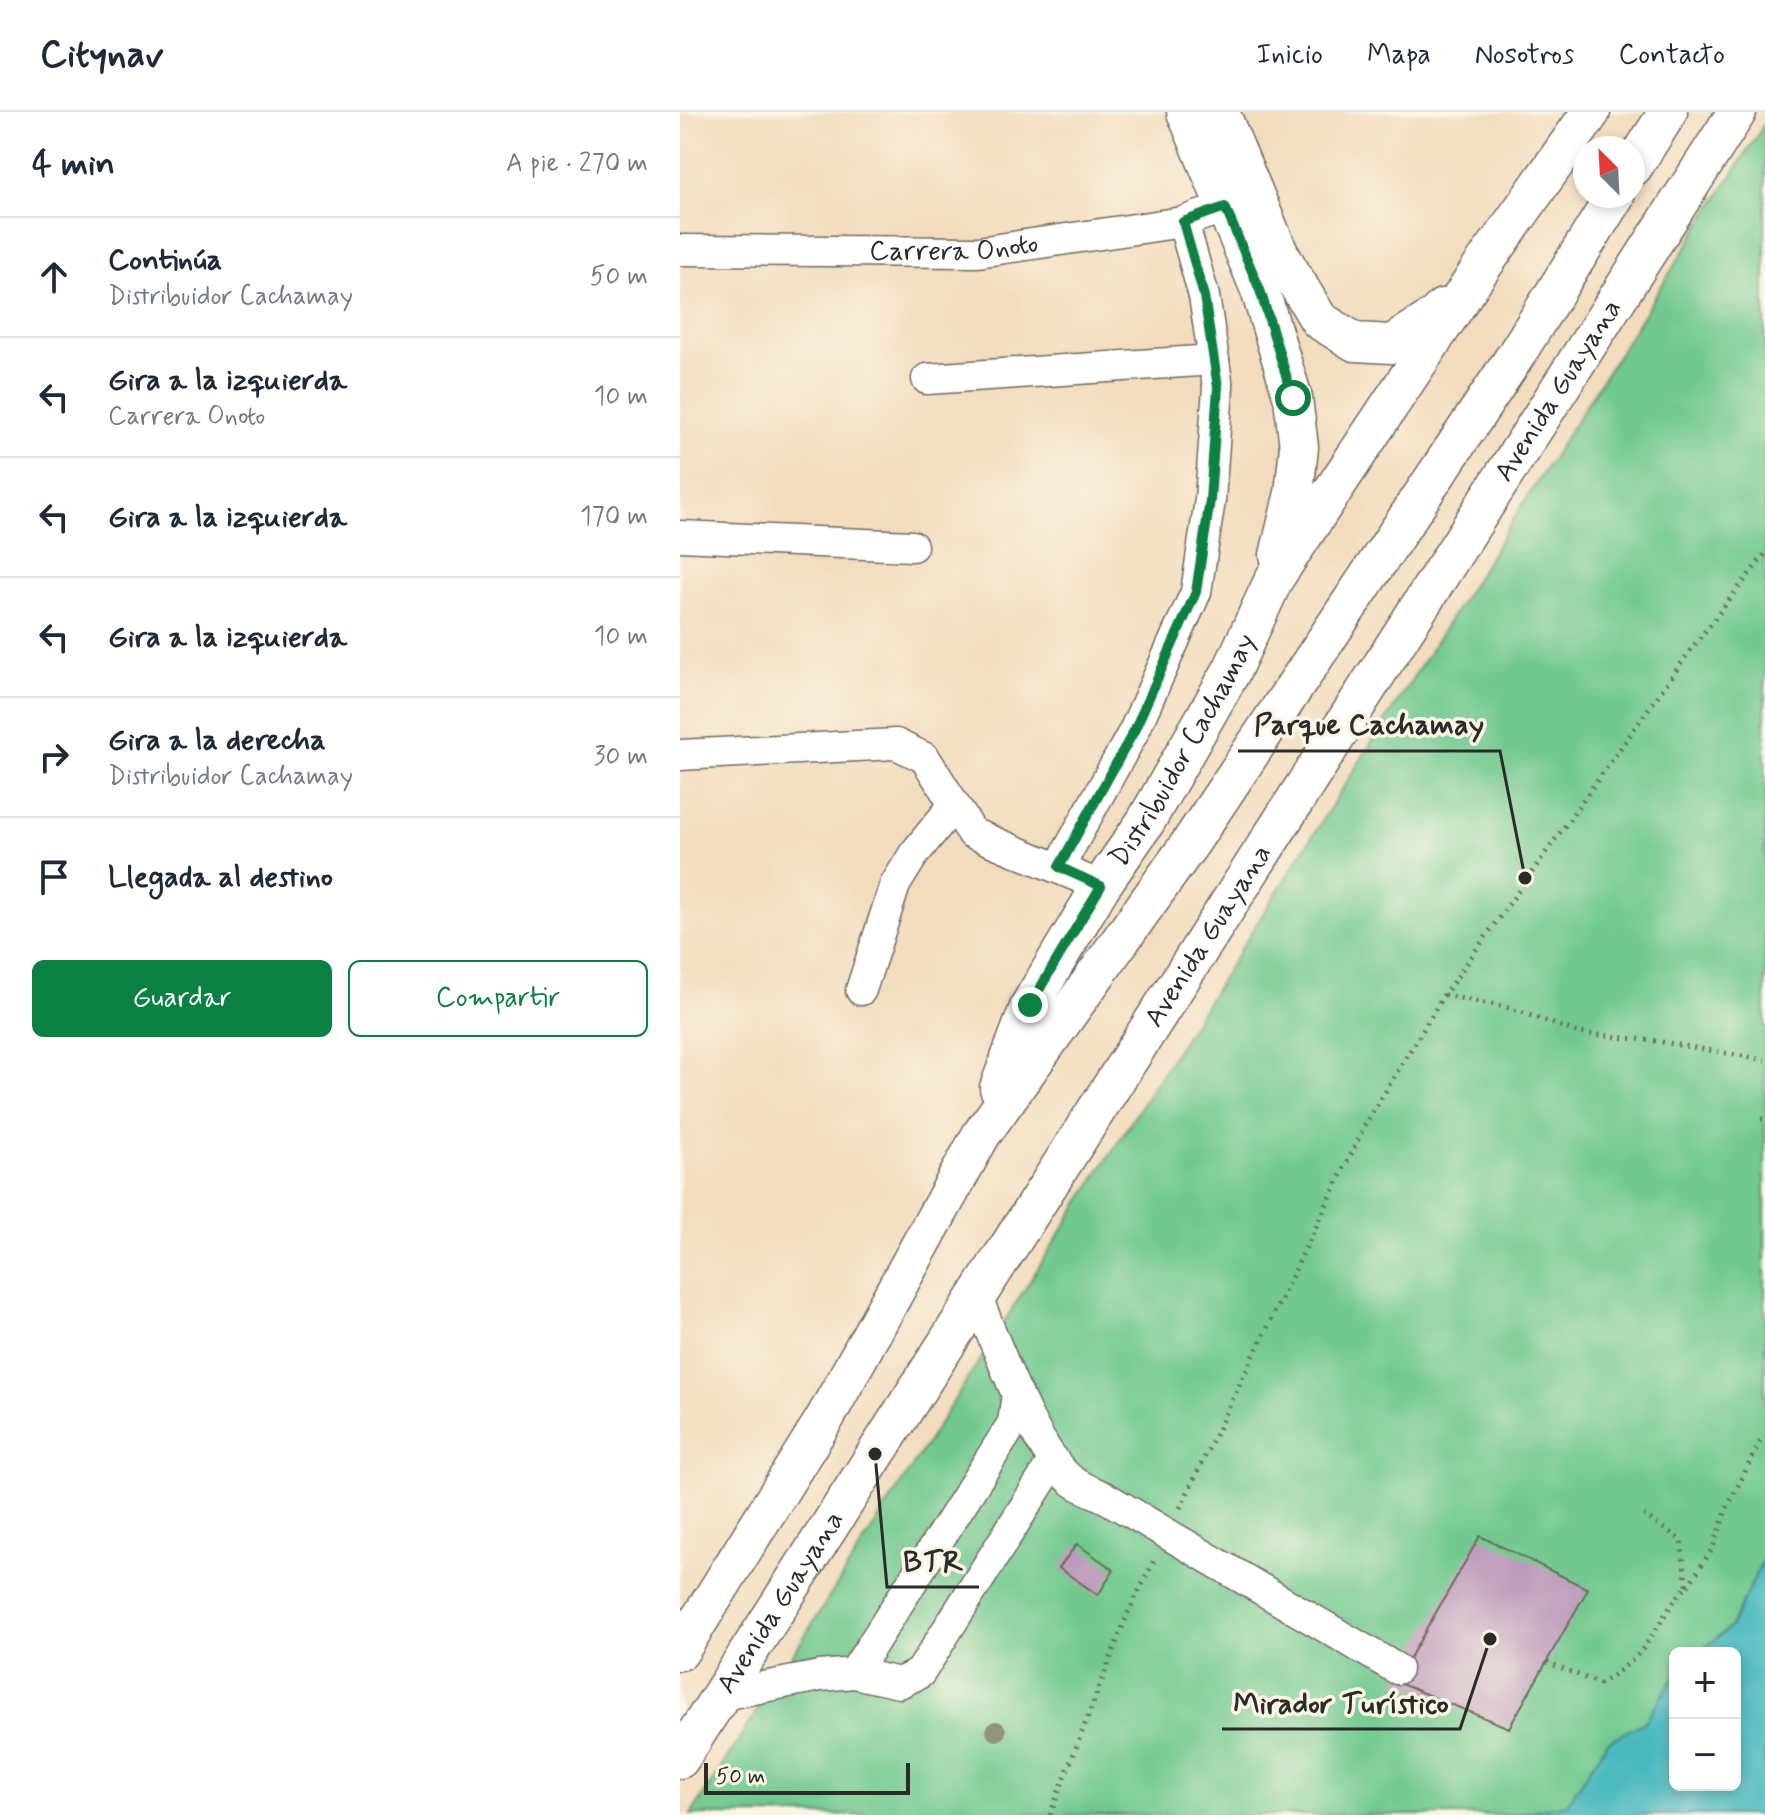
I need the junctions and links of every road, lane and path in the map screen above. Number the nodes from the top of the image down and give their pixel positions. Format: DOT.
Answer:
graph roads {
  1 [pos="1186,112"];
  2 [pos="1220,112"];
  3 [pos="1591,112"];
  4 [pos="1668,112"];
  5 [pos="1737,112"];
  6 [pos="1645,148"];
  7 [pos="1225,207"];
  8 [pos="1608,208"];
  9 [pos="1183,222"];
  10 [pos="680,250"];
  11 [pos="1479,271"];
  12 [pos="1214,360"];
  13 [pos="927,379"];
  14 [pos="680,536"];
  15 [pos="912,546"];
  16 [pos="1765,554"];
  17 [pos="1274,579"];
  18 [pos="680,755"];
  19 [pos="954,805"];
  20 [pos="1059,867"];
  21 [pos="1101,886"];
  22 [pos="861,990"];
  23 [pos="1444,995"];
  24 [pos="1765,1060"];
  25 [pos="981,1135"];
  26 [pos="976,1295"];
  27 [pos="1017,1393"];
  28 [pos="1765,1437"];
  29 [pos="1053,1462"];
  30 [pos="1644,1515"];
  31 [pos="1167,1534"];
  32 [pos="1687,1587"];
  33 [pos="680,1651"];
  34 [pos="1547,1662"];
  35 [pos="1397,1669"];
  36 [pos="854,1673"];
  37 [pos="722,1695"];
  38 [pos="680,1759"];
  39 [pos="1050,1815"];
  1 -- 7 [label="main road, Distribuidor Cachamay"];
  2 -- 11 [label="main road, Distribuidor Cachamay"];
  3 -- 11 [label="main road, Distribuidor Cachamay"];
  4 -- 6 [label="main road"];
  5 -- 26 [label="main road, Avenida Guayana"];
  7 -- 9 [label="street, Carrera Onoto"];
  7 -- 17 [label="main road, Distribuidor Cachamay"];
  8 -- 25 [label="main road, Avenida Guayana"];
  9 -- 10 [label="street, Carrera Onoto"];
  9 -- 12 [label="street"];
  11 -- 17 [label="main road, Distribuidor Cachamay"];
  12 -- 13 [label="street"];
  12 -- 20 [label="street"];
  14 -- 15 [label="street"];
  16 -- 23 [label="path"];
  17 -- 21 [label="main road, Distribuidor Cachamay"];
  18 -- 19 [label="street"];
  19 -- 20 [label="street"];
  19 -- 22 [label="street"];
  20 -- 21 [label="street"];
  21 -- 25 [label="main road, Distribuidor Cachamay"];
  23 -- 24 [label="path"];
  23 -- 31 [label="path"];
  25 -- 33 [label="main road, Avenida Guayana"];
  26 -- 27 [label="street"];
  26 -- 37 [label="main road, Avenida Guayana"];
  27 -- 29 [label="street"];
  27 -- 36 [label="street"];
  28 -- 32 [label="path"];
  29 -- 31 [label="street"];
  29 -- 36 [label="street"];
  30 -- 32 [label="path"];
  31 -- 35 [label="street"];
  31 -- 39 [label="path"];
  32 -- 34 [label="path"];
  36 -- 37 [label="street"];
  37 -- 38 [label="main road, Avenida Guayana"];
}
